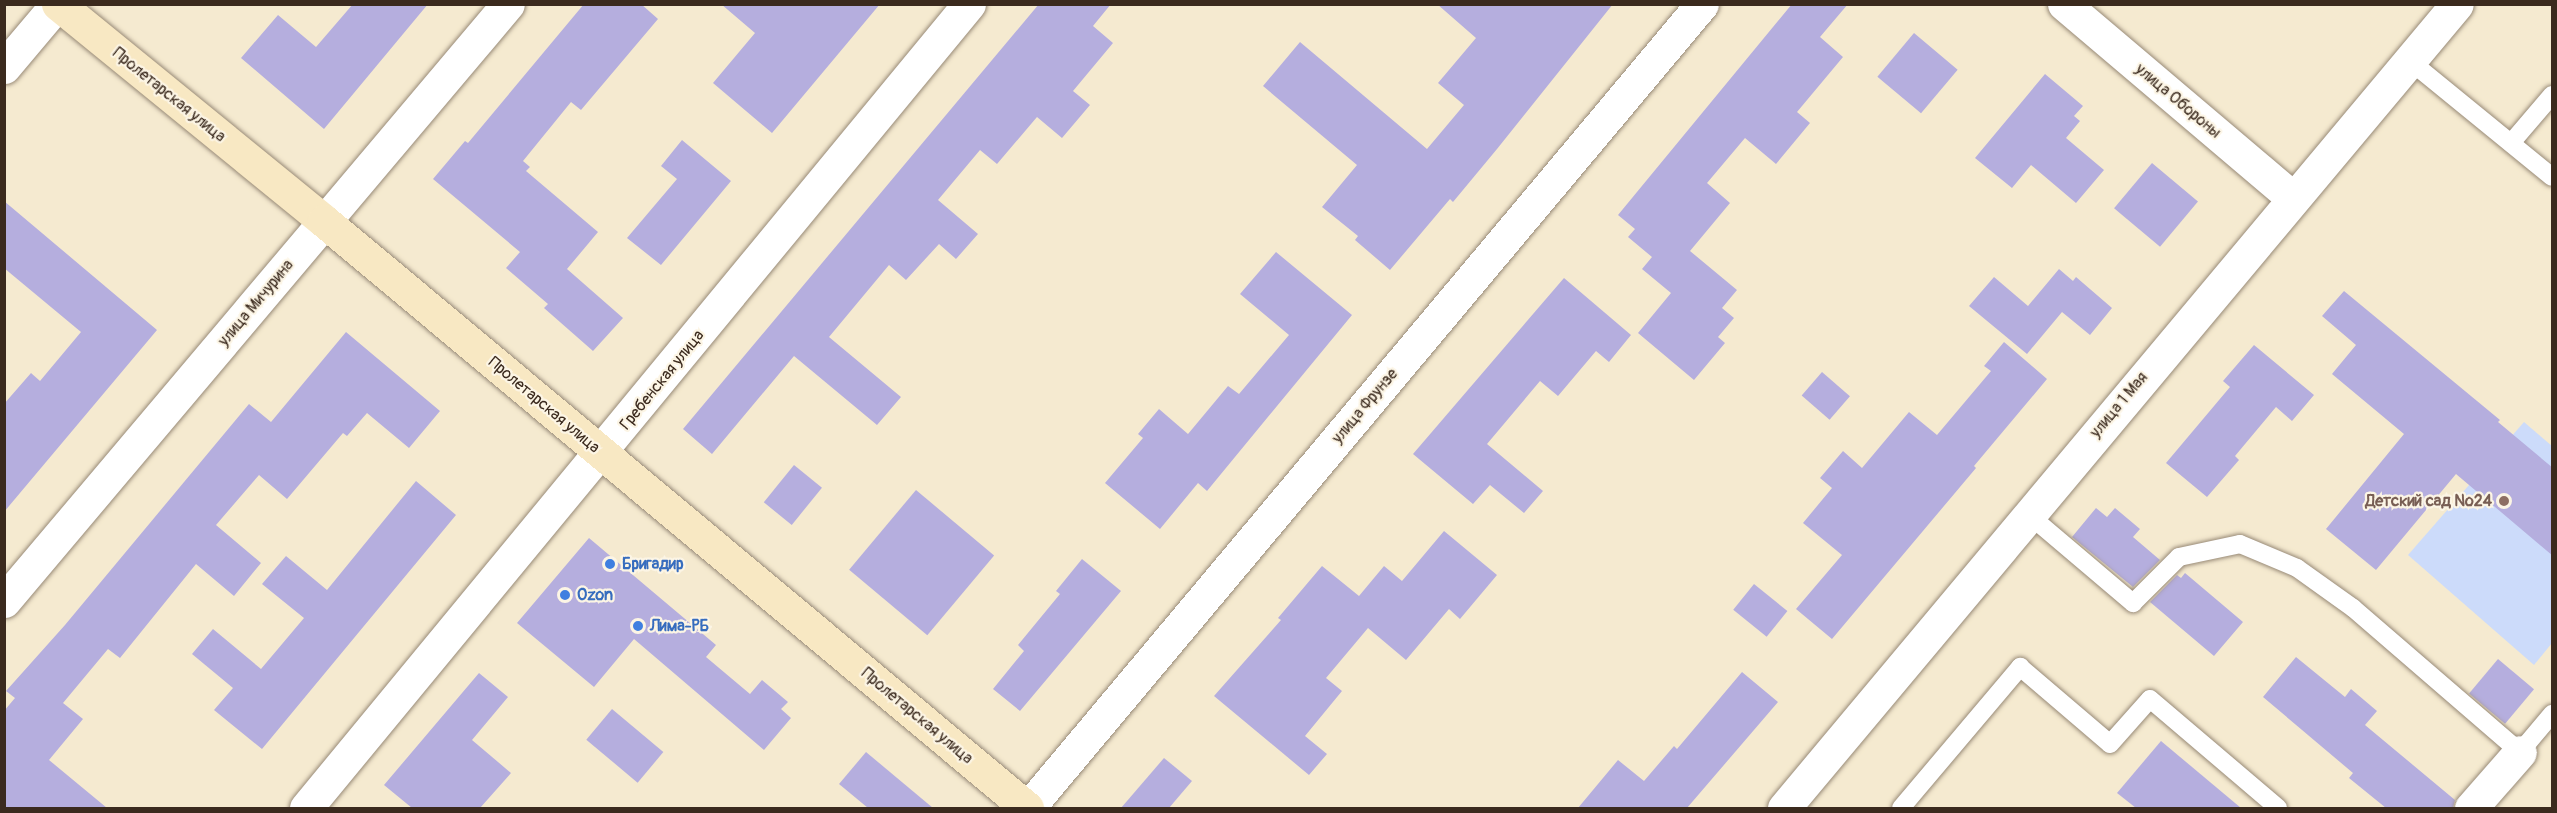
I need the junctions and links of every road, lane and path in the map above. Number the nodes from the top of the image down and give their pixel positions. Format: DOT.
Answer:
graph roads {
  1 [pos="57,4"];
  2 [pos="508,4"];
  3 [pos="969,4"];
  4 [pos="1702,4"];
  5 [pos="2064,4"];
  6 [pos="2457,4"];
  7 [pos="2410,61"];
  8 [pos="4,67"];
  9 [pos="2553,95"];
  10 [pos="2511,143"];
  11 [pos="2553,177"];
  12 [pos="2293,198"];
  13 [pos="324,222"];
  14 [pos="602,453"];
  15 [pos="2028,514"];
  16 [pos="4,601"];
  17 [pos="2553,714"];
  18 [pos="2520,752"];
  19 [pos="306,808"];
  20 [pos="1028,808"];
  21 [pos="1784,808"];
  22 [pos="1901,808"];
  23 [pos="2278,808"];
  24 [pos="2471,808"];
  1 -- 8 [label="street"];
  1 -- 13 [label="main road, Пролетарская улица"];
  2 -- 13 [label="street, улица Мичурина"];
  3 -- 14 [label="street, Гребенская улица"];
  4 -- 20 [label="street, улица Фрунзе"];
  5 -- 12 [label="street, улица Обороны"];
  6 -- 7 [label="street, улица 1 Мая"];
  7 -- 10 [label="lane"];
  7 -- 12 [label="street, улица 1 Мая"];
  9 -- 10 [label="lane"];
  10 -- 11 [label="lane"];
  12 -- 15 [label="street, улица 1 Мая"];
  13 -- 14 [label="main road, Пролетарская улица"];
  13 -- 16 [label="street, улица Мичурина"];
  14 -- 19 [label="street, Гребенская улица"];
  14 -- 20 [label="main road, Пролетарская улица"];
  15 -- 18 [label="lane"];
  15 -- 21 [label="street, улица 1 Мая"];
  17 -- 18 [label="lane"];
  18 -- 24 [label="street"];
  22 -- 23 [label="lane"];
}
